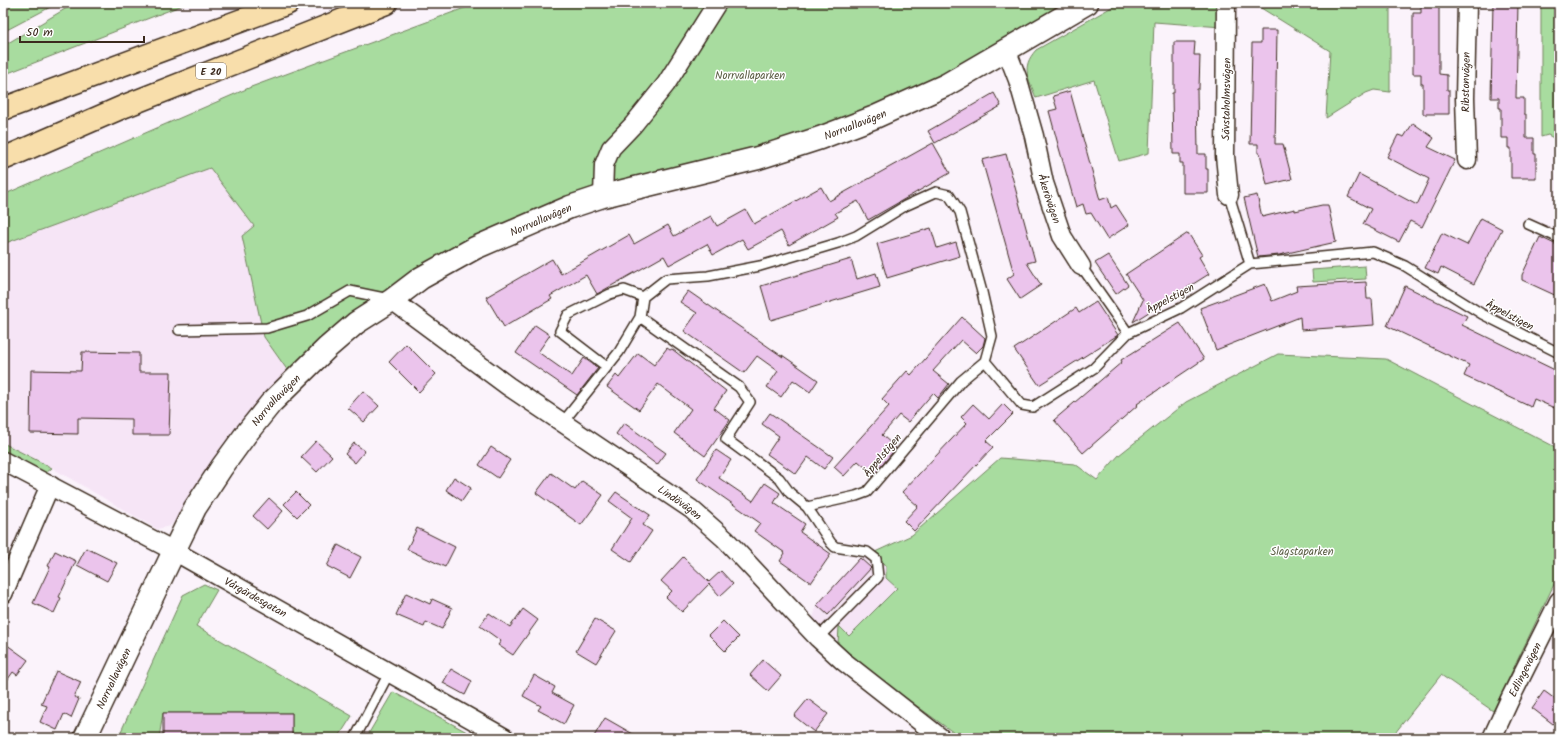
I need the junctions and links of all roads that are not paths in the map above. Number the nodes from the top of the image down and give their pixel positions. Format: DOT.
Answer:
graph roads {
  1 [pos="288,3"];
  2 [pos="386,3"];
  3 [pos="717,3"];
  4 [pos="1087,3"];
  5 [pos="1226,3"];
  6 [pos="1467,3"];
  7 [pos="1006,49"];
  8 [pos="3,109"];
  9 [pos="3,159"];
  10 [pos="1467,160"];
  11 [pos="1229,195"];
  12 [pos="603,196"];
  13 [pos="1528,224"];
  14 [pos="1559,238"];
  15 [pos="1250,264"];
  16 [pos="1081,266"];
  17 [pos="644,297"];
  18 [pos="392,300"];
  19 [pos="640,317"];
  20 [pos="179,330"];
  21 [pos="1128,333"];
  22 [pos="1559,353"];
  23 [pos="984,361"];
  24 [pos="607,367"];
  25 [pos="563,422"];
  26 [pos="3,460"];
  27 [pos="50,485"];
  28 [pos="807,507"];
  29 [pos="174,551"];
  30 [pos="3,594"];
  31 [pos="1559,601"];
  32 [pos="818,638"];
  33 [pos="389,673"];
  34 [pos="85,738"];
  35 [pos="355,738"];
  36 [pos="505,738"];
  37 [pos="941,738"];
  38 [pos="1492,738"];
  1 -- 8 [label="highway"];
  2 -- 9 [label="highway, E 20"];
  3 -- 12 [label="street"];
  4 -- 7 [label="street, Norrvallavägen"];
  5 -- 11 [label="street, Sävstaholmsvägen"];
  6 -- 10 [label="street, Ribstonvägen"];
  7 -- 12 [label="street, Norrvallavägen"];
  7 -- 16 [label="street, Åkerövägen"];
  11 -- 15 [label="lane"];
  12 -- 18 [label="street, Norrvallavägen"];
  13 -- 14 [label="lane"];
  15 -- 21 [label="lane, Äppelstigen"];
  15 -- 22 [label="lane, Äppelstigen"];
  16 -- 21 [label="lane, Åkerövägen"];
  17 -- 19 [label="lane"];
  17 -- 23 [label="lane"];
  17 -- 24 [label="lane"];
  18 -- 20 [label="lane"];
  18 -- 25 [label="street, Lindövägen"];
  18 -- 29 [label="street, Norrvallavägen"];
  19 -- 24 [label="lane"];
  19 -- 28 [label="lane"];
  21 -- 23 [label="lane, Äppelstigen"];
  23 -- 28 [label="lane, Äppelstigen"];
  24 -- 25 [label="lane"];
  25 -- 32 [label="street, Lindövägen"];
  26 -- 27 [label="street, Vårgärdesgatan"];
  27 -- 29 [label="street, Vårgärdesgatan"];
  27 -- 30 [label="street"];
  28 -- 32 [label="lane"];
  29 -- 33 [label="street, Vårgärdesgatan"];
  29 -- 34 [label="street, Norrvallavägen"];
  31 -- 38 [label="street, Edlingevägen"];
  32 -- 37 [label="street, Lindövägen"];
  33 -- 35 [label="lane"];
  33 -- 36 [label="street, Vårgärdesgatan"];
}
